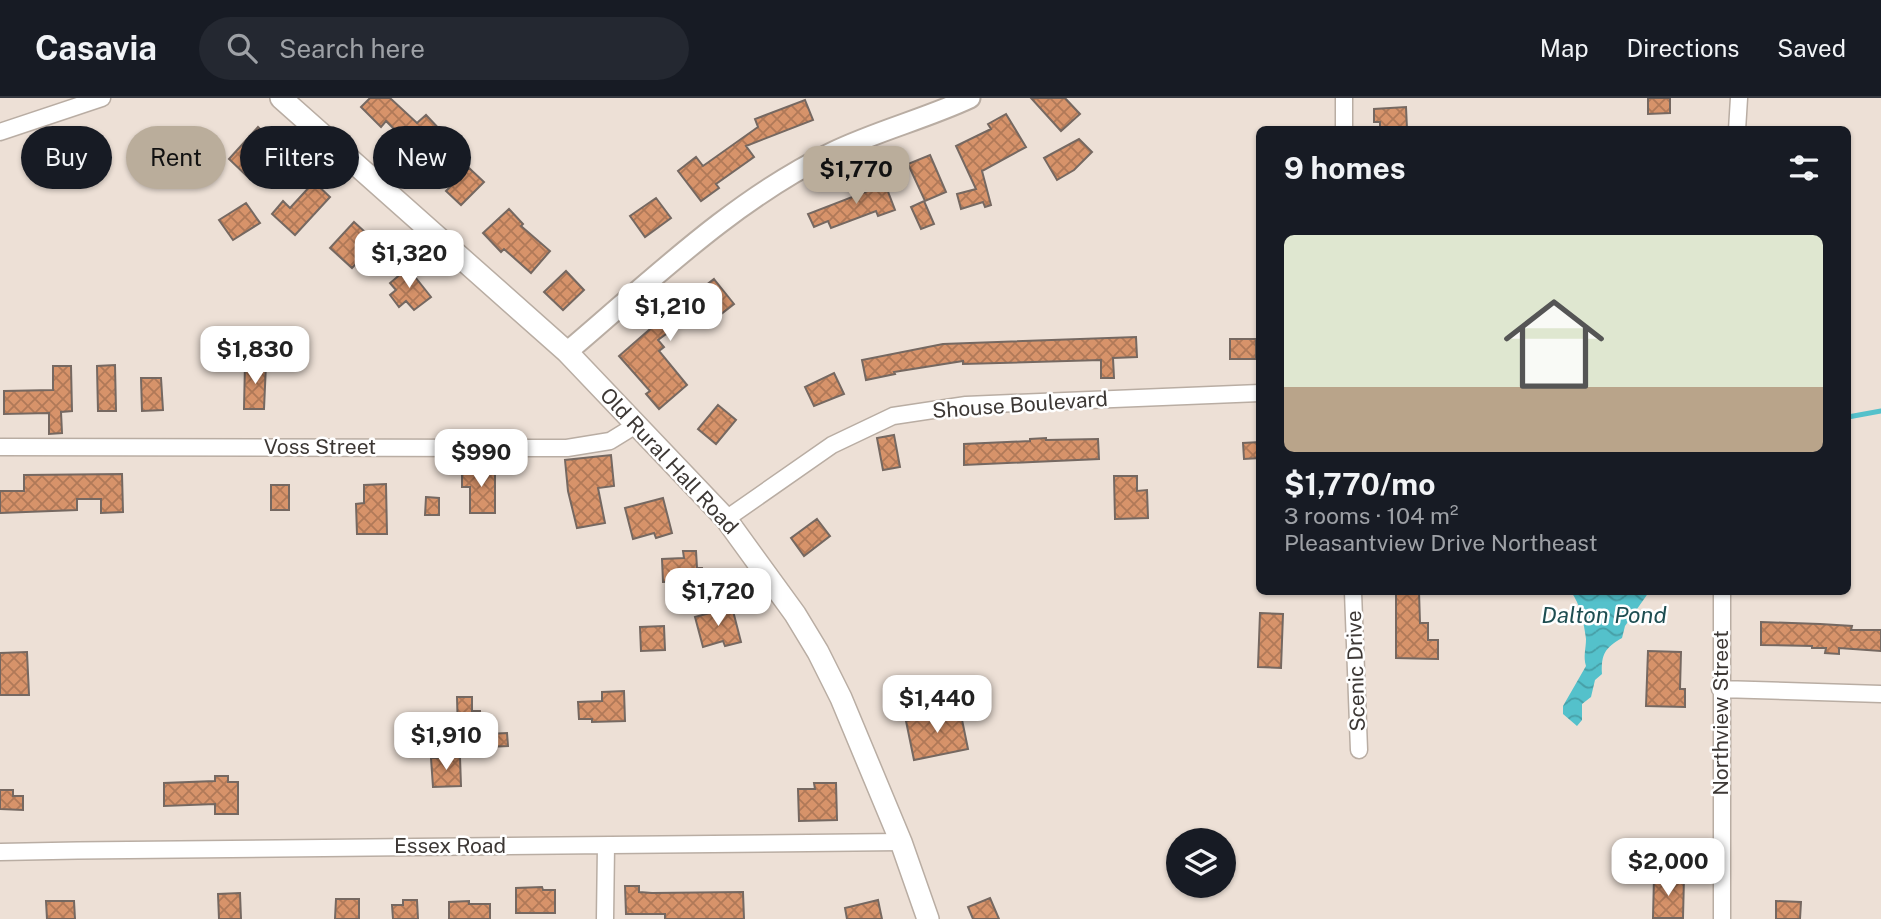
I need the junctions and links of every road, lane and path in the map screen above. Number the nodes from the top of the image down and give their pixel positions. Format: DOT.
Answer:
graph roads {
  1 [pos="102,98"];
  2 [pos="281,98"];
  3 [pos="970,98"];
  4 [pos="1344,98"];
  5 [pos="1739,98"];
  6 [pos="1344,126"];
  7 [pos="1738,126"];
  8 [pos="0,132"];
  9 [pos="567,352"];
  10 [pos="1256,393"];
  11 [pos="636,425"];
  12 [pos="0,447"];
  13 [pos="726,519"];
  14 [pos="1353,595"];
  15 [pos="1722,595"];
  16 [pos="1720,689"];
  17 [pos="1881,694"];
  18 [pos="1359,750"];
  19 [pos="901,842"];
  20 [pos="606,846"];
  21 [pos="0,852"];
  22 [pos="605,919"];
  23 [pos="928,919"];
  24 [pos="1722,919"];
  1 -- 8 [label="street"];
  2 -- 9 [label="main road, Old Rural Hall Road"];
  3 -- 9 [label="street"];
  4 -- 6 [label="street"];
  5 -- 7 [label="street"];
  9 -- 11 [label="main road, Old Rural Hall Road"];
  10 -- 13 [label="street, Shouse Boulevard"];
  11 -- 12 [label="street, Voss Street"];
  11 -- 13 [label="main road, Old Rural Hall Road"];
  13 -- 19 [label="main road, Old Rural Hall Road"];
  14 -- 18 [label="street, Scenic Drive"];
  15 -- 16 [label="street, Northview Street"];
  16 -- 17 [label="street"];
  16 -- 24 [label="street, Northview Street"];
  19 -- 20 [label="street, Essex Road"];
  19 -- 23 [label="main road, Old Rural Hall Road"];
  20 -- 21 [label="street, Essex Road"];
  20 -- 22 [label="street"];
}
